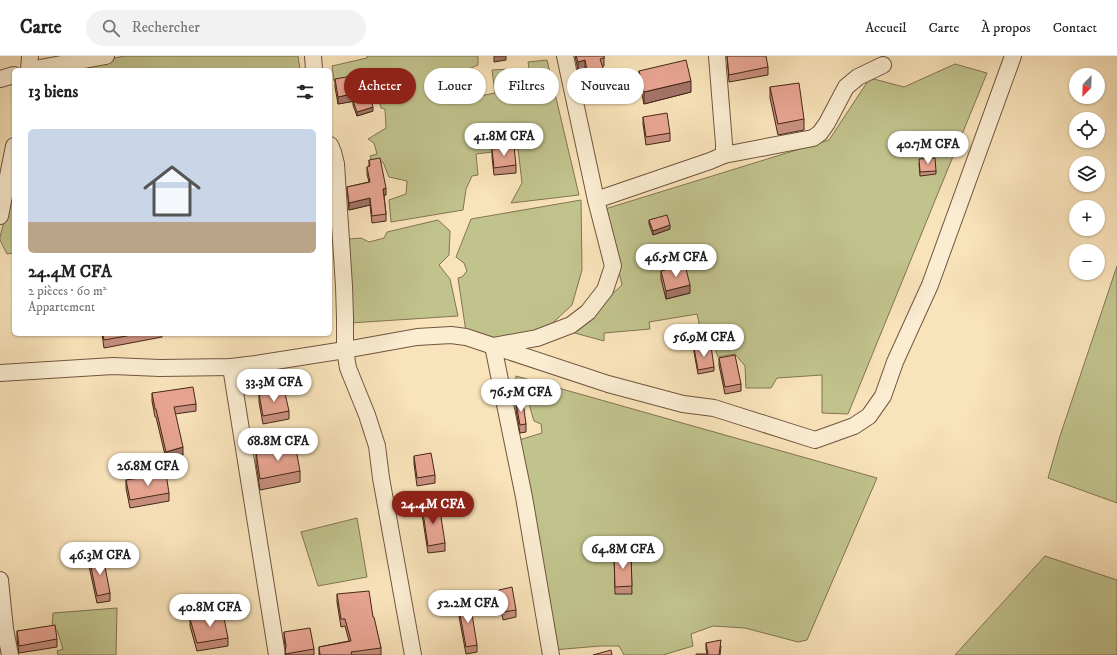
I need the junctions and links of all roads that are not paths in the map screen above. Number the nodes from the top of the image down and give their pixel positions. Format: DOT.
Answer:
graph roads {
  1 [pos="30,56"];
  2 [pos="106,56"];
  3 [pos="313,56"];
  4 [pos="565,56"];
  5 [pos="717,56"];
  6 [pos="1012,56"];
  7 [pos="883,65"];
  8 [pos="29,68"];
  9 [pos="40,68"];
  10 [pos="314,68"];
  11 [pos="12,76"];
  12 [pos="0,79"];
  13 [pos="332,150"];
  14 [pos="724,155"];
  15 [pos="12,156"];
  16 [pos="596,200"];
  17 [pos="0,216"];
  18 [pos="493,346"];
  19 [pos="345,350"];
  20 [pos="231,367"];
  21 [pos="0,373"];
  22 [pos="0,580"];
  23 [pos="3,629"];
  24 [pos="10,655"];
  25 [pos="277,655"];
  26 [pos="413,655"];
  27 [pos="551,655"];
  1 -- 8 [label="street"];
  2 -- 9 [label="street"];
  3 -- 10 [label="street"];
  4 -- 16 [label="street"];
  5 -- 14 [label="street"];
  6 -- 18 [label="street"];
  7 -- 14 [label="street"];
  11 -- 12 [label="street"];
  13 -- 19 [label="street"];
  14 -- 16 [label="street"];
  15 -- 17 [label="street"];
  16 -- 18 [label="street"];
  18 -- 19 [label="street"];
  18 -- 27 [label="street"];
  19 -- 20 [label="street"];
  19 -- 26 [label="street"];
  20 -- 21 [label="street"];
  20 -- 25 [label="street"];
  22 -- 23 [label="street"];
  23 -- 24 [label="street"];
}
